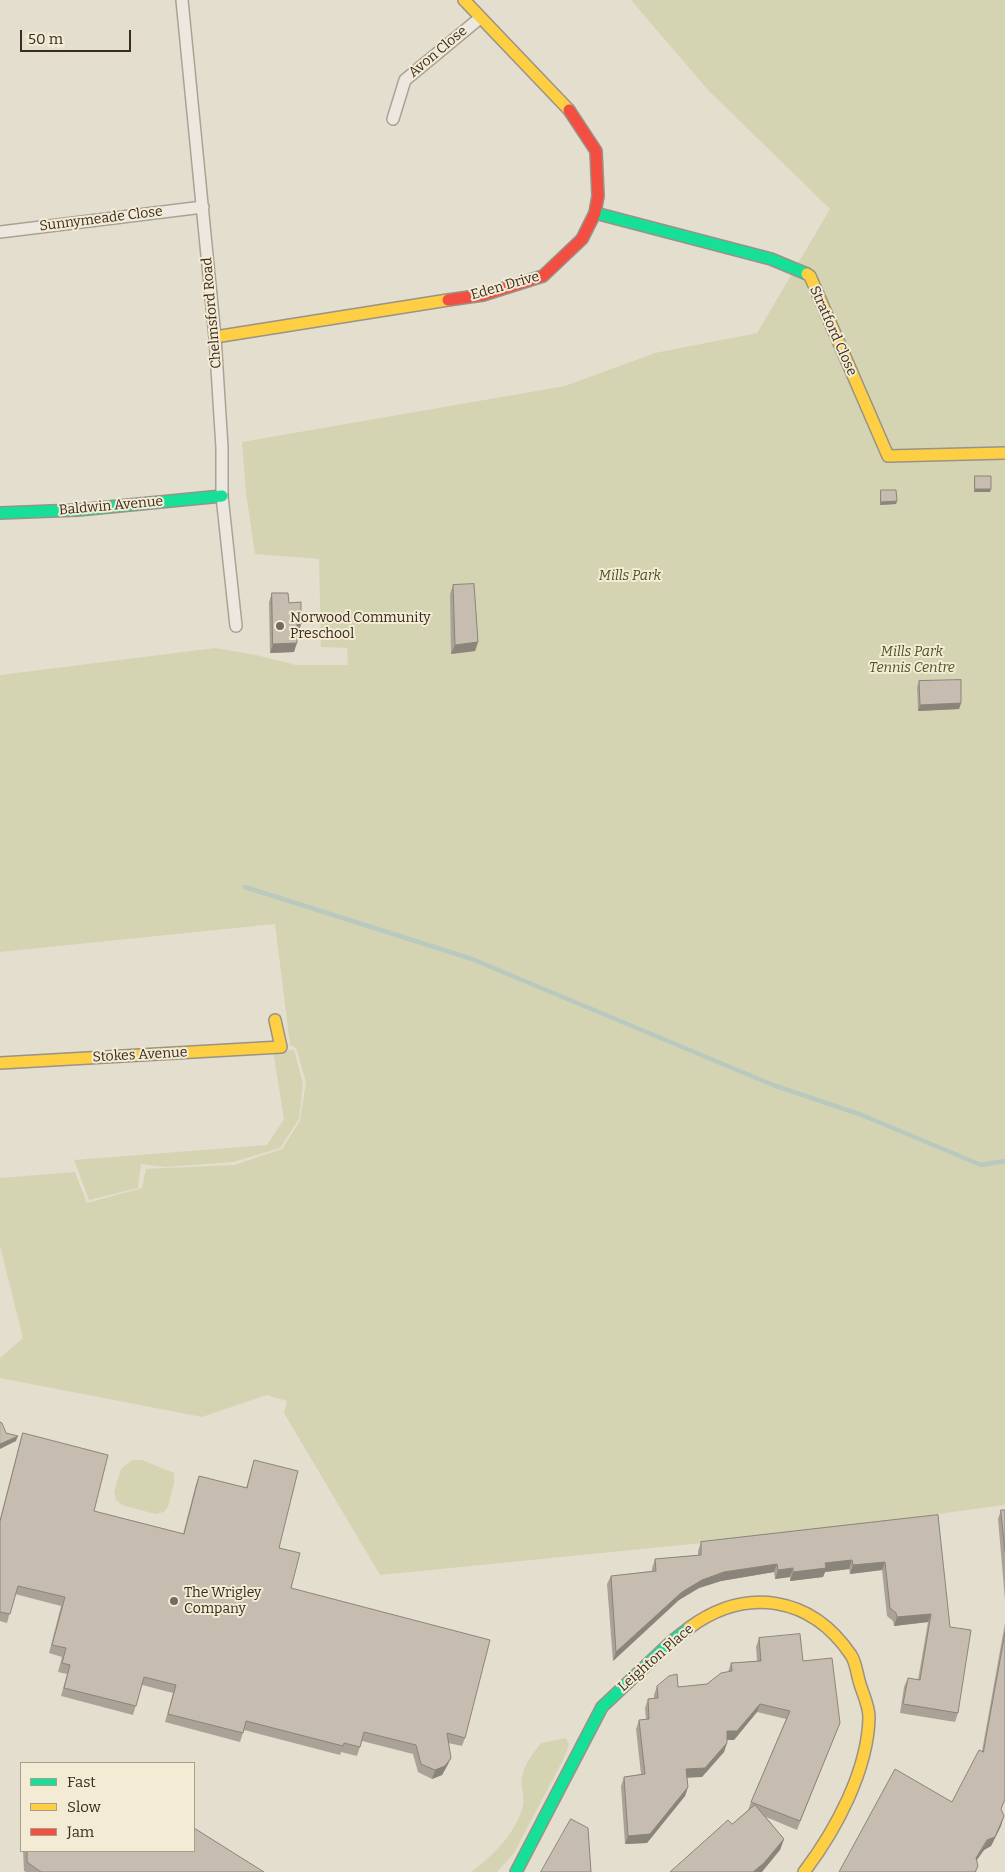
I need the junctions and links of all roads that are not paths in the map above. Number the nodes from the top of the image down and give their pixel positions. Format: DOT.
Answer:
graph roads {
  1 [pos="182,0"];
  2 [pos="464,0"];
  3 [pos="480,18"];
  4 [pos="392,119"];
  5 [pos="203,207"];
  6 [pos="595,213"];
  7 [pos="0,232"];
  8 [pos="215,338"];
  9 [pos="1005,453"];
  10 [pos="222,496"];
  11 [pos="0,513"];
  12 [pos="236,626"];
  13 [pos="275,1020"];
  14 [pos="281,1047"];
  15 [pos="284,1059"];
  16 [pos="0,1064"];
  17 [pos="516,1872"];
  18 [pos="804,1872"];
  1 -- 5 [label="street, Chelmsford Road"];
  2 -- 3 [label="street, Eden Drive"];
  3 -- 4 [label="street, Avon Close"];
  3 -- 6 [label="street, Eden Drive"];
  5 -- 7 [label="street, Sunnymeade Close"];
  5 -- 8 [label="street, Chelmsford Road"];
  6 -- 8 [label="street, Eden Drive"];
  6 -- 9 [label="street, Stratford Close"];
  8 -- 10 [label="street, Chelmsford Road"];
  10 -- 11 [label="street, Baldwin Avenue"];
  10 -- 12 [label="street, Chelmsford Road"];
  13 -- 14 [label="street"];
  14 -- 15 [label="street"];
  14 -- 16 [label="street, Stokes Avenue"];
  17 -- 18 [label="street, Leighton Place"];
}
